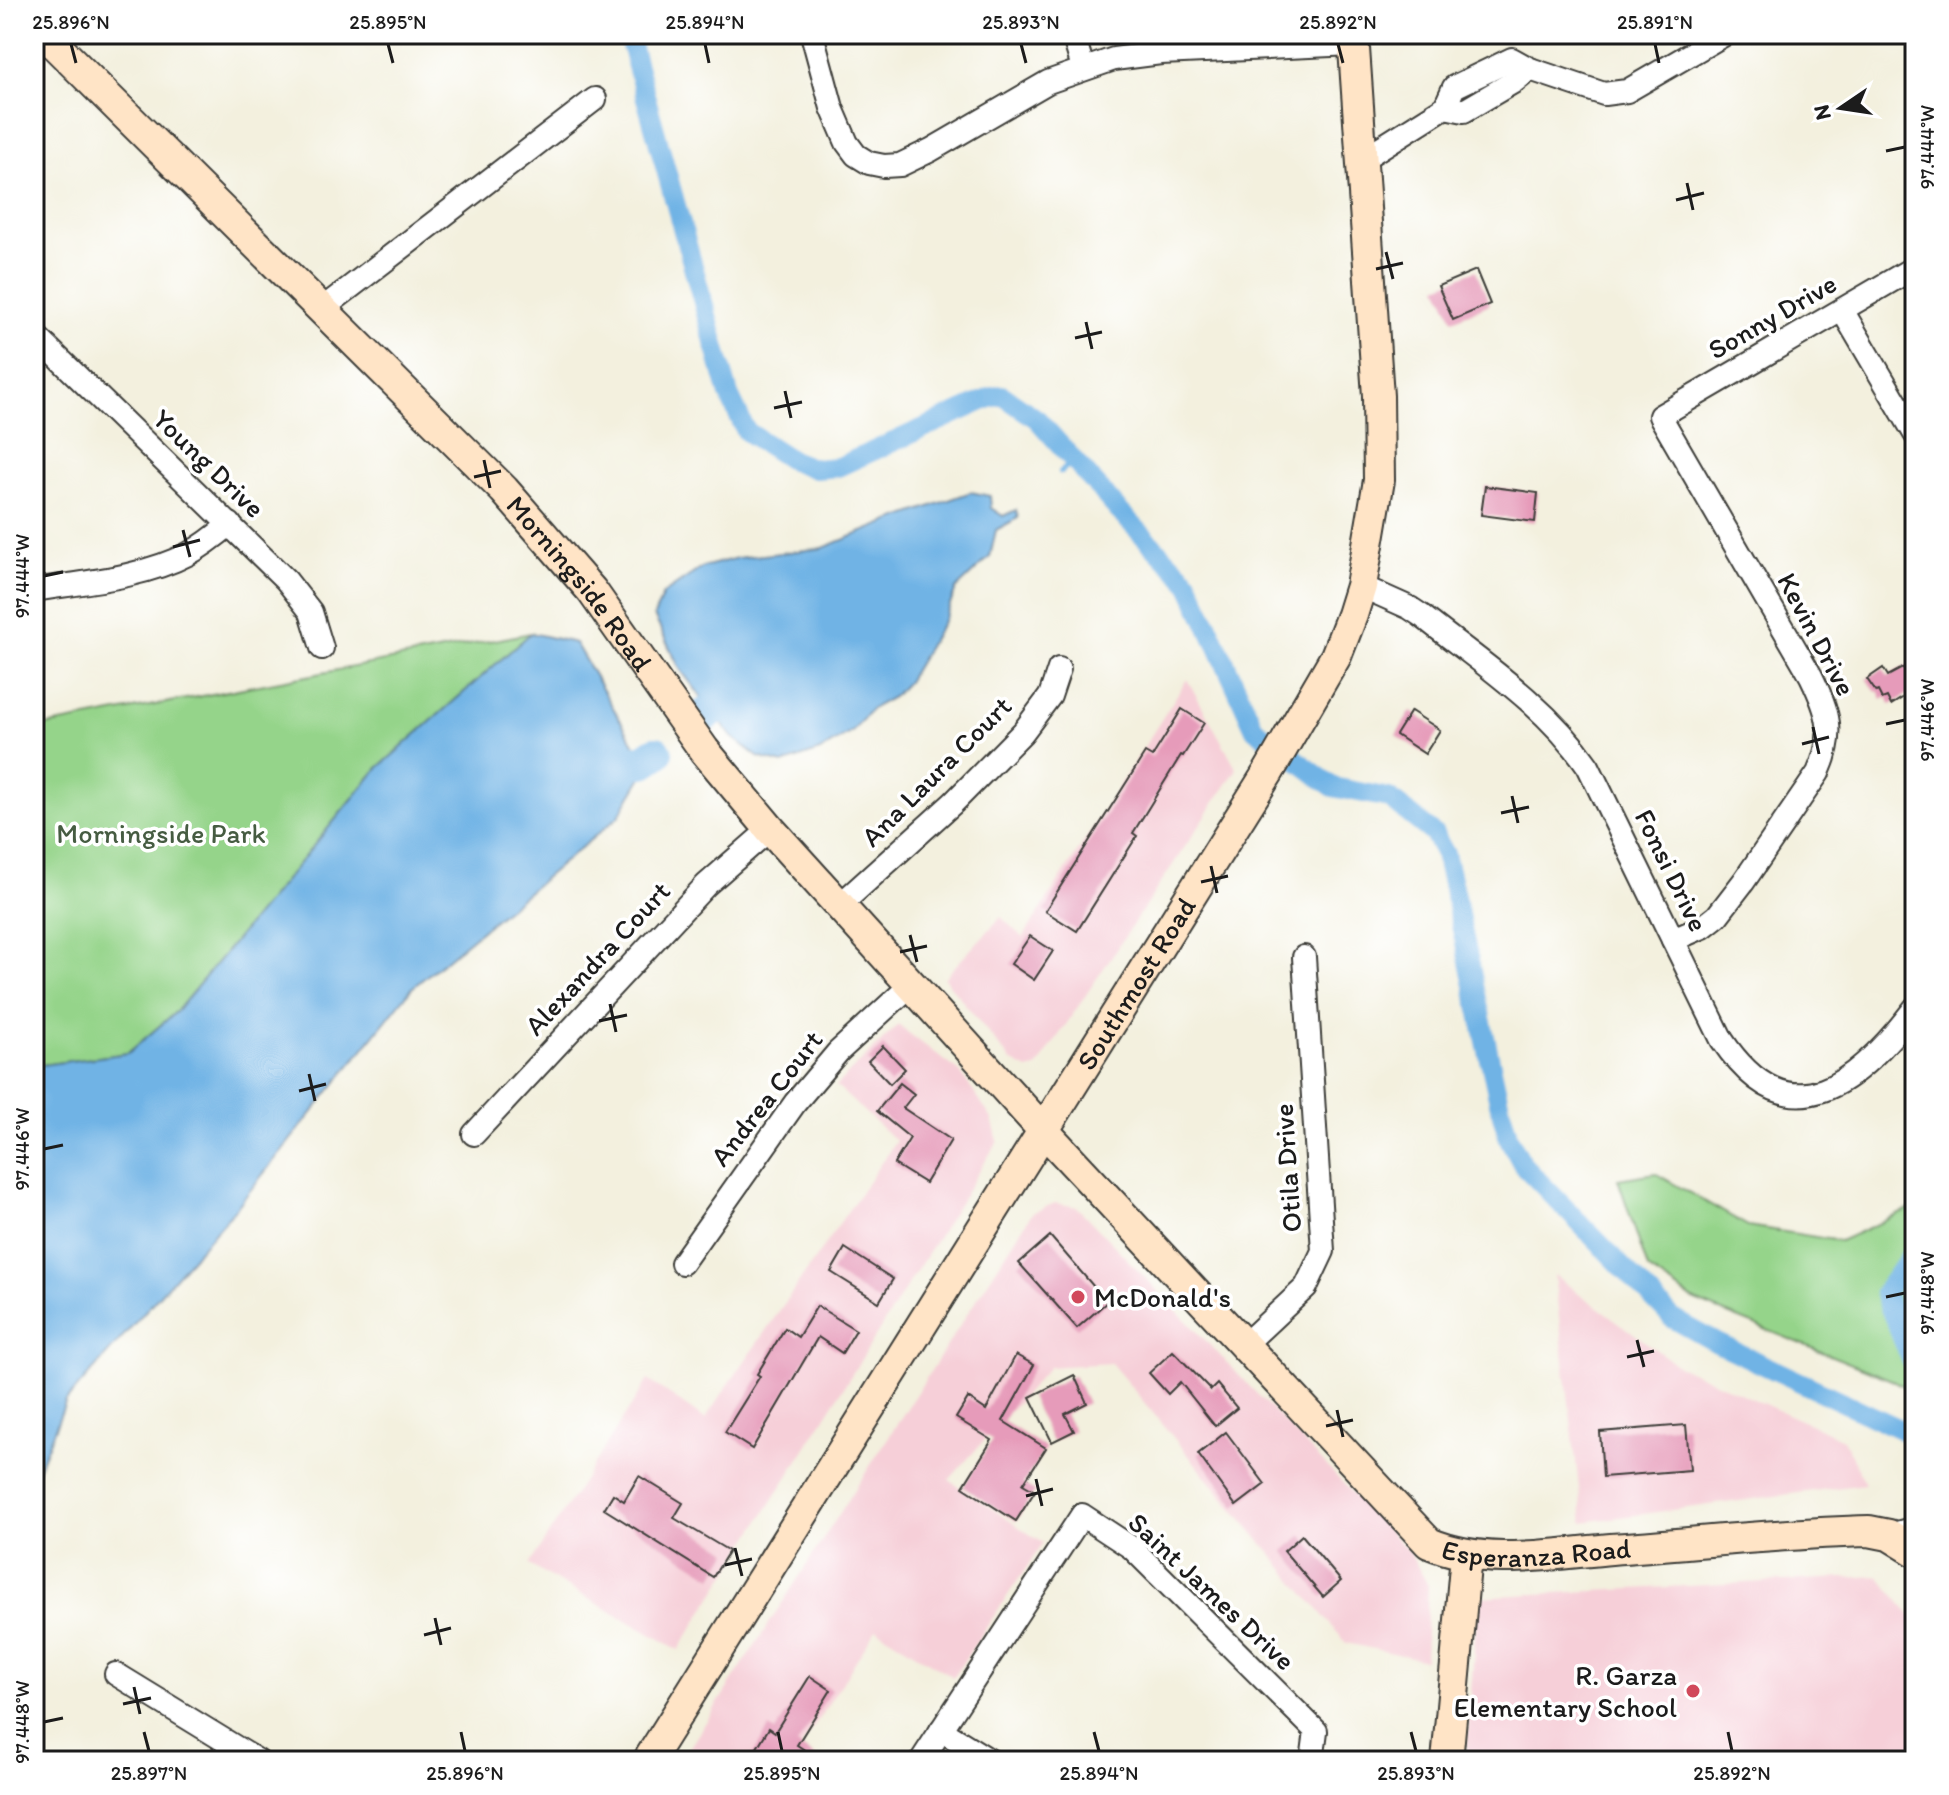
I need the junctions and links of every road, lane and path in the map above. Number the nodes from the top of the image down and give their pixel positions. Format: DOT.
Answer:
graph roads {
  1 [pos="44,34"];
  2 [pos="812,34"];
  3 [pos="1073,34"];
  4 [pos="1725,34"];
  5 [pos="1353,39"];
  6 [pos="1083,68"];
  7 [pos="1530,69"];
  8 [pos="1477,75"];
  9 [pos="1489,96"];
  10 [pos="595,99"];
  11 [pos="1445,107"];
  12 [pos="1361,160"];
  13 [pos="1915,267"];
  14 [pos="322,309"];
  15 [pos="1842,310"];
  16 [pos="34,334"];
  17 [pos="1660,416"];
  18 [pos="1915,434"];
  19 [pos="230,524"];
  20 [pos="1361,586"];
  21 [pos="34,590"];
  22 [pos="322,648"];
  23 [pos="1059,669"];
  24 [pos="770,829"];
  25 [pos="840,905"];
  26 [pos="1673,940"];
  27 [pos="1304,957"];
  28 [pos="913,983"];
  29 [pos="1915,1008"];
  30 [pos="1044,1131"];
  31 [pos="474,1134"];
  32 [pos="682,1263"];
  33 [pos="1244,1345"];
  34 [pos="1902,1531"];
  35 [pos="1915,1551"];
  36 [pos="1466,1555"];
  37 [pos="116,1674"];
  38 [pos="941,1730"];
  39 [pos="258,1761"];
  40 [pos="648,1761"];
  41 [pos="921,1761"];
  42 [pos="991,1761"];
  43 [pos="1312,1761"];
  44 [pos="1447,1761"];
  1 -- 14 [label="street, Morningside Road"];
  2 -- 6 [label="street"];
  3 -- 6 [label="street"];
  4 -- 7 [label="street"];
  5 -- 6 [label="street"];
  5 -- 12 [label="street, Southmost Road"];
  7 -- 8 [label="street"];
  7 -- 9 [label="street"];
  8 -- 9 [label="street"];
  8 -- 11 [label="street"];
  9 -- 11 [label="street"];
  10 -- 14 [label="street"];
  11 -- 12 [label="street"];
  12 -- 20 [label="street, Southmost Road"];
  13 -- 15 [label="street, Sonny Drive"];
  14 -- 24 [label="street, Morningside Road"];
  15 -- 17 [label="street, Sonny Drive"];
  15 -- 18 [label="street"];
  16 -- 19 [label="street, Young Drive"];
  17 -- 26 [label="street, Kevin Drive"];
  19 -- 21 [label="street"];
  19 -- 22 [label="street, Young Drive"];
  20 -- 26 [label="street, Fonsi Drive"];
  20 -- 30 [label="street, Southmost Road"];
  23 -- 25 [label="street, Ana Laura Court"];
  24 -- 25 [label="street, Morningside Road"];
  24 -- 31 [label="street, Alexandra Court"];
  25 -- 28 [label="street, Morningside Road"];
  26 -- 29 [label="street, Fonsi Drive"];
  27 -- 33 [label="street, Otila Drive"];
  28 -- 30 [label="street, Morningside Road"];
  28 -- 32 [label="street, Andrea Court"];
  30 -- 33 [label="street, Esperanza Road"];
  30 -- 40 [label="street, Southmost Road"];
  33 -- 36 [label="street, Esperanza Road"];
  34 -- 35 [label="street, Esperanza Road"];
  34 -- 36 [label="street, Esperanza Road"];
  36 -- 44 [label="street"];
  37 -- 39 [label="street"];
  38 -- 41 [label="street, Saint James Drive"];
  38 -- 42 [label="street"];
  38 -- 43 [label="street, Saint James Drive"];
}
